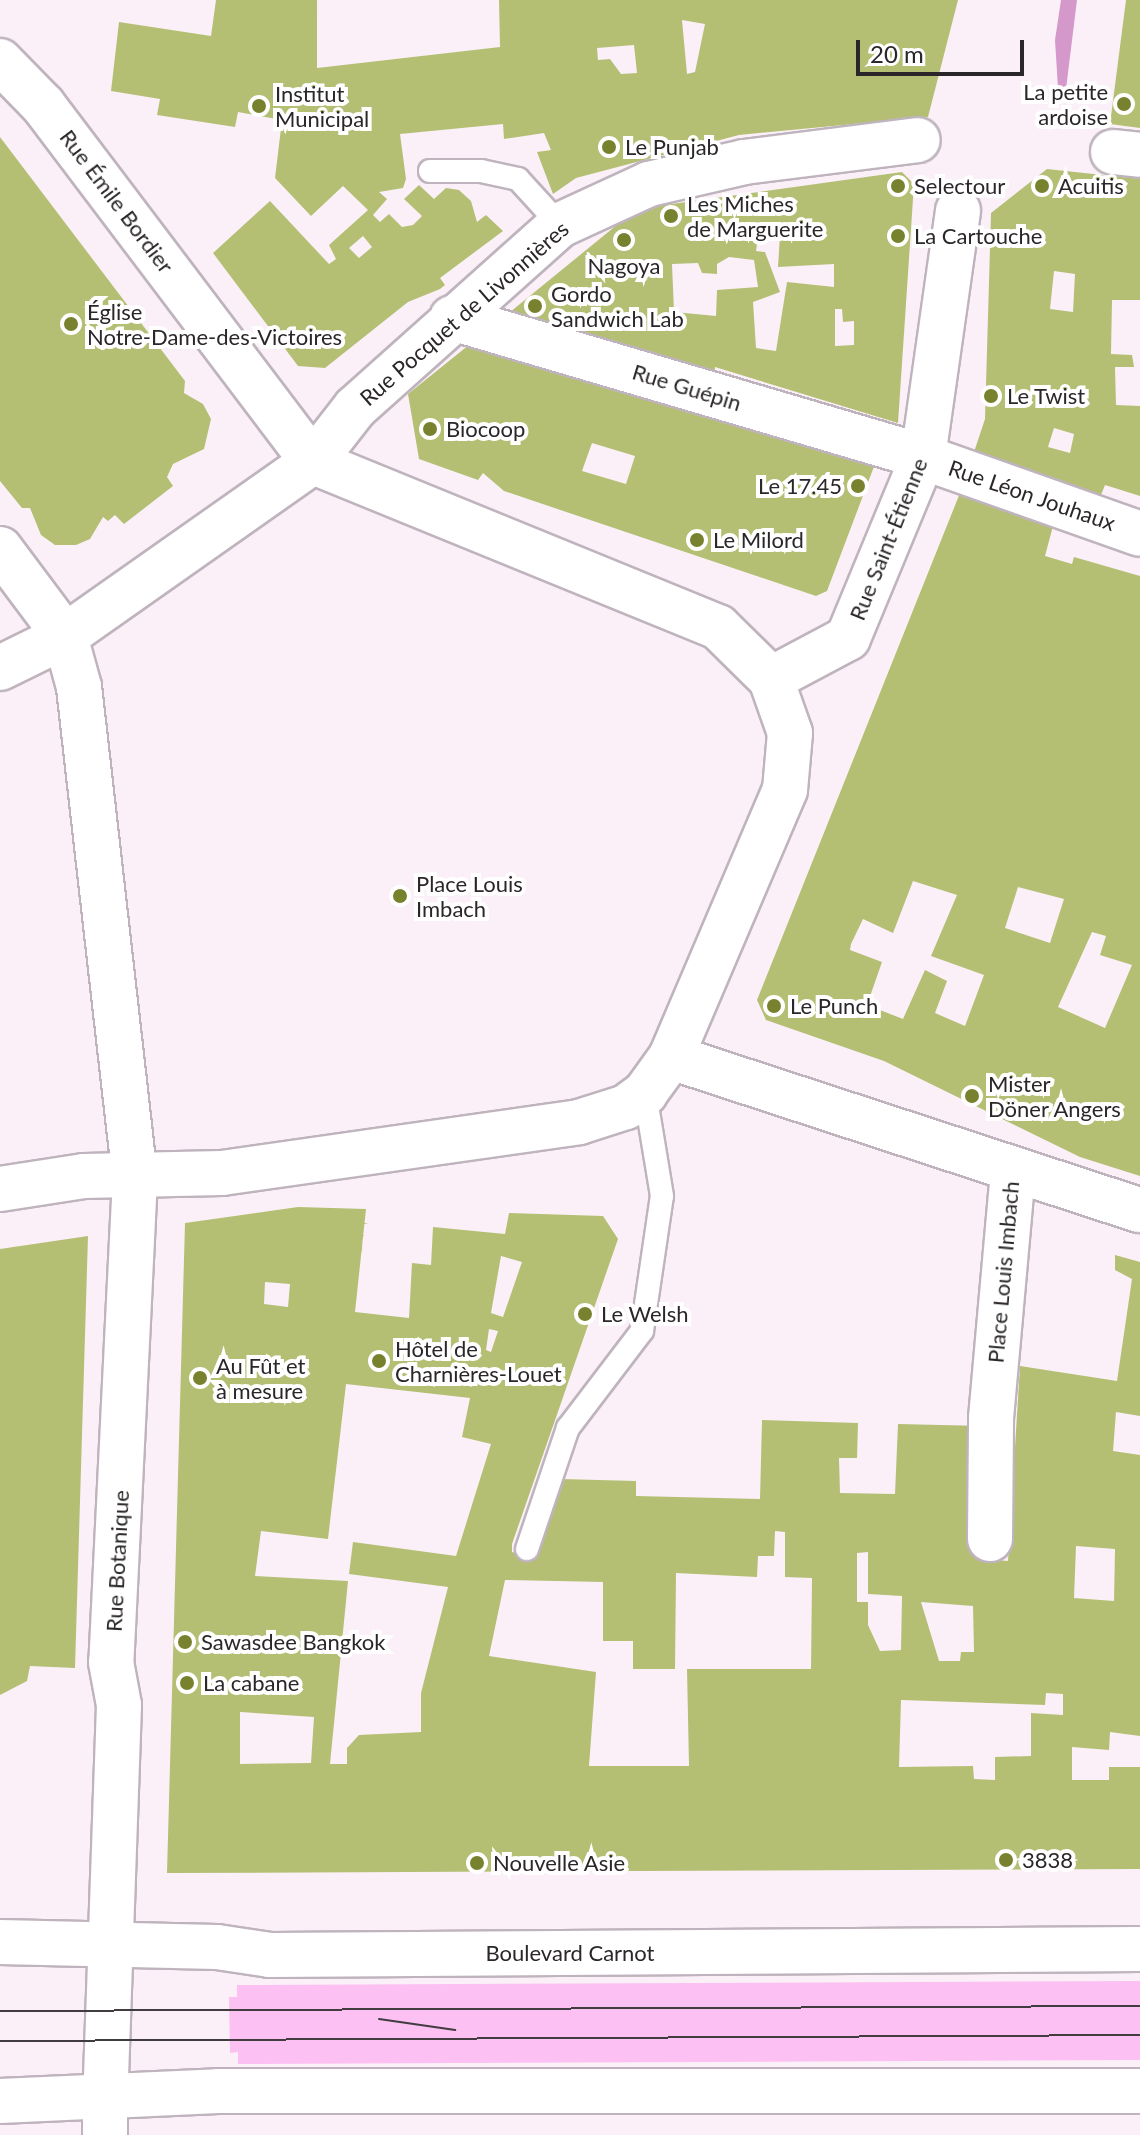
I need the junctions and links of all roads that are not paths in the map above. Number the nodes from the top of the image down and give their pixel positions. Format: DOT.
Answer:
graph roads {
  1 [pos="0,61"];
  2 [pos="918,140"];
  3 [pos="430,171"];
  4 [pos="958,210"];
  5 [pos="560,225"];
  6 [pos="452,318"];
  7 [pos="923,457"];
  8 [pos="313,462"];
  9 [pos="1140,534"];
  10 [pos="0,549"];
  11 [pos="65,636"];
  12 [pos="0,668"];
  13 [pos="771,679"];
  14 [pos="671,1057"];
  15 [pos="645,1093"];
  16 [pos="1013,1171"];
  17 [pos="135,1178"];
  18 [pos="0,1189"];
  19 [pos="1140,1210"];
  20 [pos="990,1539"];
  21 [pos="527,1549"];
  22 [pos="0,1942"];
  23 [pos="107,1943"];
  24 [pos="1140,1949"];
  25 [pos="1140,2091"];
  26 [pos="0,2101"];
  27 [pos="105,2116"];
  1 -- 8 [label="street, Rue Émile Bordier"];
  2 -- 5 [label="street, Rue Pocquet de Livonnières"];
  3 -- 5 [label="lane"];
  4 -- 7 [label="street, Rue Saint-Étienne"];
  5 -- 6 [label="street, Rue Pocquet de Livonnières"];
  6 -- 7 [label="street, Rue Guépin"];
  6 -- 8 [label="street, Rue Pocquet de Livonnières"];
  7 -- 9 [label="street, Rue Léon Jouhaux"];
  7 -- 13 [label="street, Rue Saint-Étienne"];
  8 -- 11 [label="street"];
  8 -- 13 [label="street"];
  10 -- 11 [label="street"];
  11 -- 12 [label="street"];
  11 -- 17 [label="street"];
  13 -- 14 [label="street"];
  14 -- 15 [label="street"];
  14 -- 16 [label="street, Place Louis Imbach"];
  15 -- 17 [label="street"];
  15 -- 21 [label="lane"];
  16 -- 19 [label="street"];
  16 -- 20 [label="street, Place Louis Imbach"];
  17 -- 18 [label="street"];
  17 -- 23 [label="street, Rue Botanique"];
  22 -- 23 [label="street, Boulevard Carnot"];
  23 -- 24 [label="street, Boulevard Carnot"];
  23 -- 27 [label="street, Rue Botanique"];
  25 -- 27 [label="street"];
  26 -- 27 [label="street"];
}
